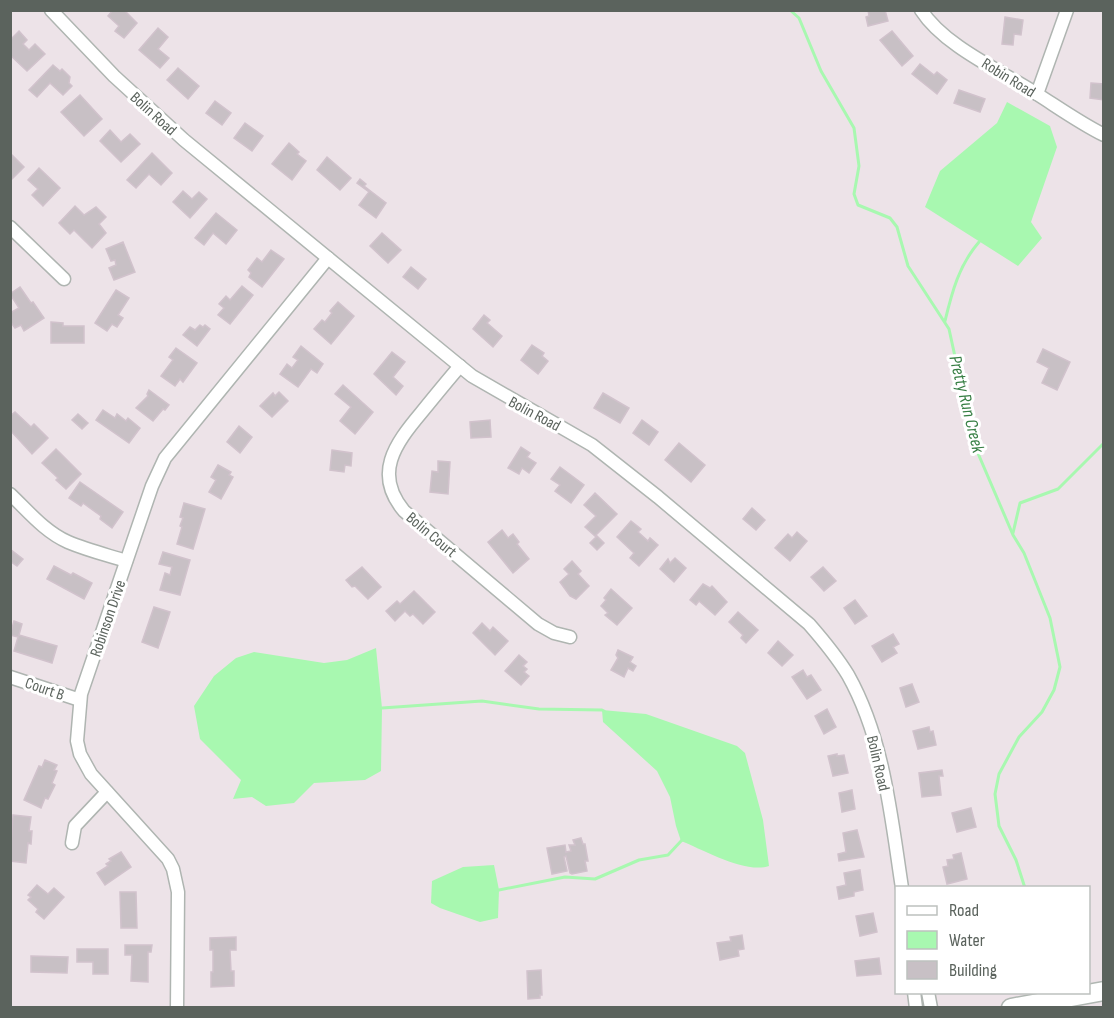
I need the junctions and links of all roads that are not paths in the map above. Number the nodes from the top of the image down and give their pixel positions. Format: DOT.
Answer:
graph roads {
  1 [pos="51,10"];
  2 [pos="921,10"];
  3 [pos="1067,10"];
  4 [pos="1037,94"];
  5 [pos="1104,135"];
  6 [pos="10,227"];
  7 [pos="328,258"];
  8 [pos="64,279"];
  9 [pos="460,366"];
  10 [pos="10,494"];
  11 [pos="126,561"];
  12 [pos="570,637"];
  13 [pos="10,677"];
  14 [pos="80,700"];
  15 [pos="107,792"];
  16 [pos="72,843"];
  17 [pos="902,886"];
  18 [pos="1104,992"];
  19 [pos="177,1008"];
  20 [pos="1011,1008"];
  1 -- 7 [label="street, Bolin Road"];
  2 -- 4 [label="street, Robin Road"];
  3 -- 4 [label="street"];
  4 -- 5 [label="street, Robin Road"];
  6 -- 8 [label="street"];
  7 -- 9 [label="street, Bolin Road"];
  7 -- 11 [label="street, Robinson Drive"];
  9 -- 12 [label="street, Bolin Court"];
  9 -- 17 [label="street, Bolin Road"];
  10 -- 11 [label="street"];
  11 -- 14 [label="street, Robinson Drive"];
  13 -- 14 [label="street, Court B"];
  14 -- 15 [label="street, Robinson Drive"];
  15 -- 16 [label="street"];
  15 -- 19 [label="street, Robinson Drive"];
  18 -- 20 [label="main road"];
}
